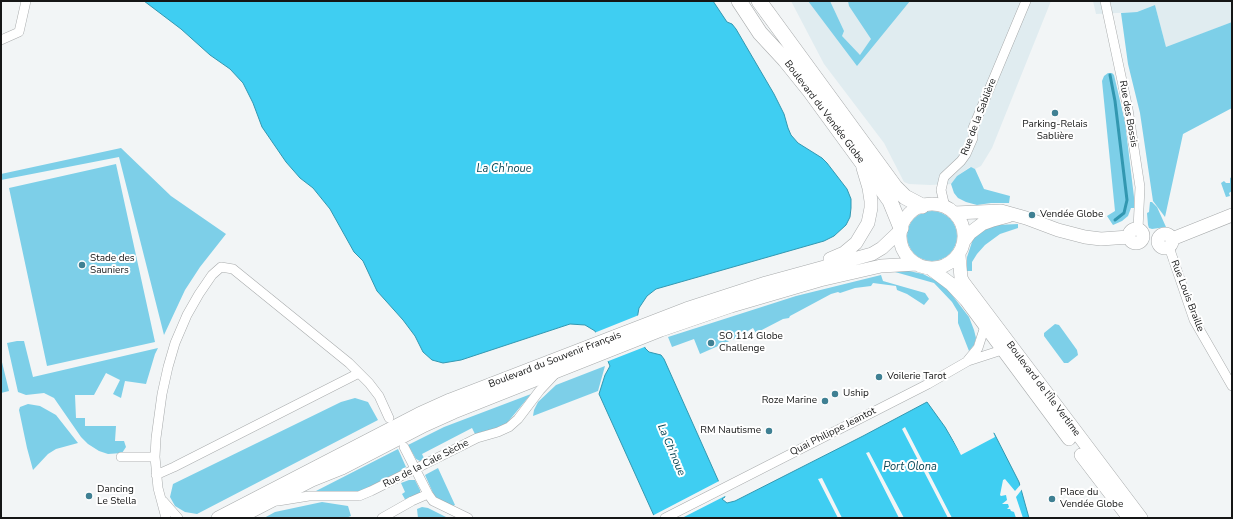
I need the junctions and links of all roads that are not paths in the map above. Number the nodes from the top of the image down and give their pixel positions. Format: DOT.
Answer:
graph roads {
  1 [pos="26,1"];
  2 [pos="739,1"];
  3 [pos="759,1"];
  4 [pos="1026,1"];
  5 [pos="1105,1"];
  6 [pos="1,40"];
  7 [pos="860,159"];
  8 [pos="922,206"];
  9 [pos="950,210"];
  10 [pos="1232,215"];
  11 [pos="1015,216"];
  12 [pos="901,229"];
  13 [pos="1137,234"];
  14 [pos="964,241"];
  15 [pos="1167,242"];
  16 [pos="958,255"];
  17 [pos="917,264"];
  18 [pos="931,269"];
  19 [pos="804,272"];
  20 [pos="659,325"];
  21 [pos="985,326"];
  22 [pos="1002,350"];
  23 [pos="588,353"];
  24 [pos="968,361"];
  25 [pos="559,371"];
  26 [pos="359,373"];
  27 [pos="1232,386"];
  28 [pos="389,418"];
  29 [pos="404,447"];
  30 [pos="155,457"];
  31 [pos="121,458"];
  32 [pos="415,469"];
  33 [pos="156,475"];
  34 [pos="428,494"];
  35 [pos="162,500"];
  36 [pos="267,503"];
  37 [pos="166,518"];
  38 [pos="178,518"];
  39 [pos="218,518"];
  40 [pos="238,518"];
  41 [pos="382,518"];
  42 [pos="468,518"];
  43 [pos="665,518"];
  44 [pos="1129,518"];
  45 [pos="1141,518"];
  1 -- 6 [label="street"];
  2 -- 7 [label="main road, Boulevard du Vendée Globe"];
  3 -- 8 [label="main road, Boulevard du Vendée Globe"];
  4 -- 9 [label="street, Rue de la Sablière"];
  5 -- 13 [label="street, Rue des Bossis"];
  7 -- 12 [label="main road, Boulevard du Vendée Globe"];
  7 -- 19 [label="main road"];
  8 -- 9 [label="main road"];
  8 -- 12 [label="main road"];
  9 -- 11 [label="main road"];
  9 -- 14 [label="main road"];
  10 -- 15 [label="main road"];
  11 -- 13 [label="main road"];
  11 -- 14 [label="main road"];
  12 -- 17 [label="main road"];
  12 -- 19 [label="main road, Boulevard du Souvenir Français"];
  13 -- 15 [label="main road"];
  14 -- 16 [label="main road"];
  15 -- 27 [label="street, Rue Louis Braille"];
  16 -- 18 [label="main road"];
  16 -- 45 [label="main road, Boulevard de l'Île Vertime"];
  17 -- 18 [label="main road"];
  17 -- 20 [label="main road, Boulevard du Souvenir Français"];
  18 -- 21 [label="main road, Boulevard de l'Île Vertime"];
  19 -- 20 [label="main road, Boulevard du Souvenir Français"];
  20 -- 23 [label="main road, Boulevard du Souvenir Français"];
  21 -- 22 [label="main road, Boulevard de l'Île Vertime"];
  21 -- 24 [label="street"];
  22 -- 24 [label="street, Quai Philippe Jeantot"];
  22 -- 44 [label="main road, Boulevard de l'Île Vertime"];
  23 -- 25 [label="main road, Boulevard du Souvenir Français"];
  23 -- 39 [label="main road, Boulevard du Souvenir Français"];
  24 -- 43 [label="street, Quai Philippe Jeantot"];
  25 -- 32 [label="street, Rue de la Cale Sèche"];
  25 -- 36 [label="main road, Boulevard du Souvenir Français"];
  26 -- 28 [label="street"];
  26 -- 30 [label="street"];
  26 -- 33 [label="street"];
  29 -- 32 [label="street"];
  30 -- 31 [label="street"];
  30 -- 33 [label="street"];
  32 -- 34 [label="street"];
  32 -- 36 [label="street, Rue de la Cale Sèche"];
  33 -- 35 [label="street"];
  34 -- 41 [label="street"];
  34 -- 42 [label="street"];
  35 -- 37 [label="street"];
  35 -- 38 [label="street"];
  36 -- 40 [label="main road, Boulevard du Souvenir Français"];
}
